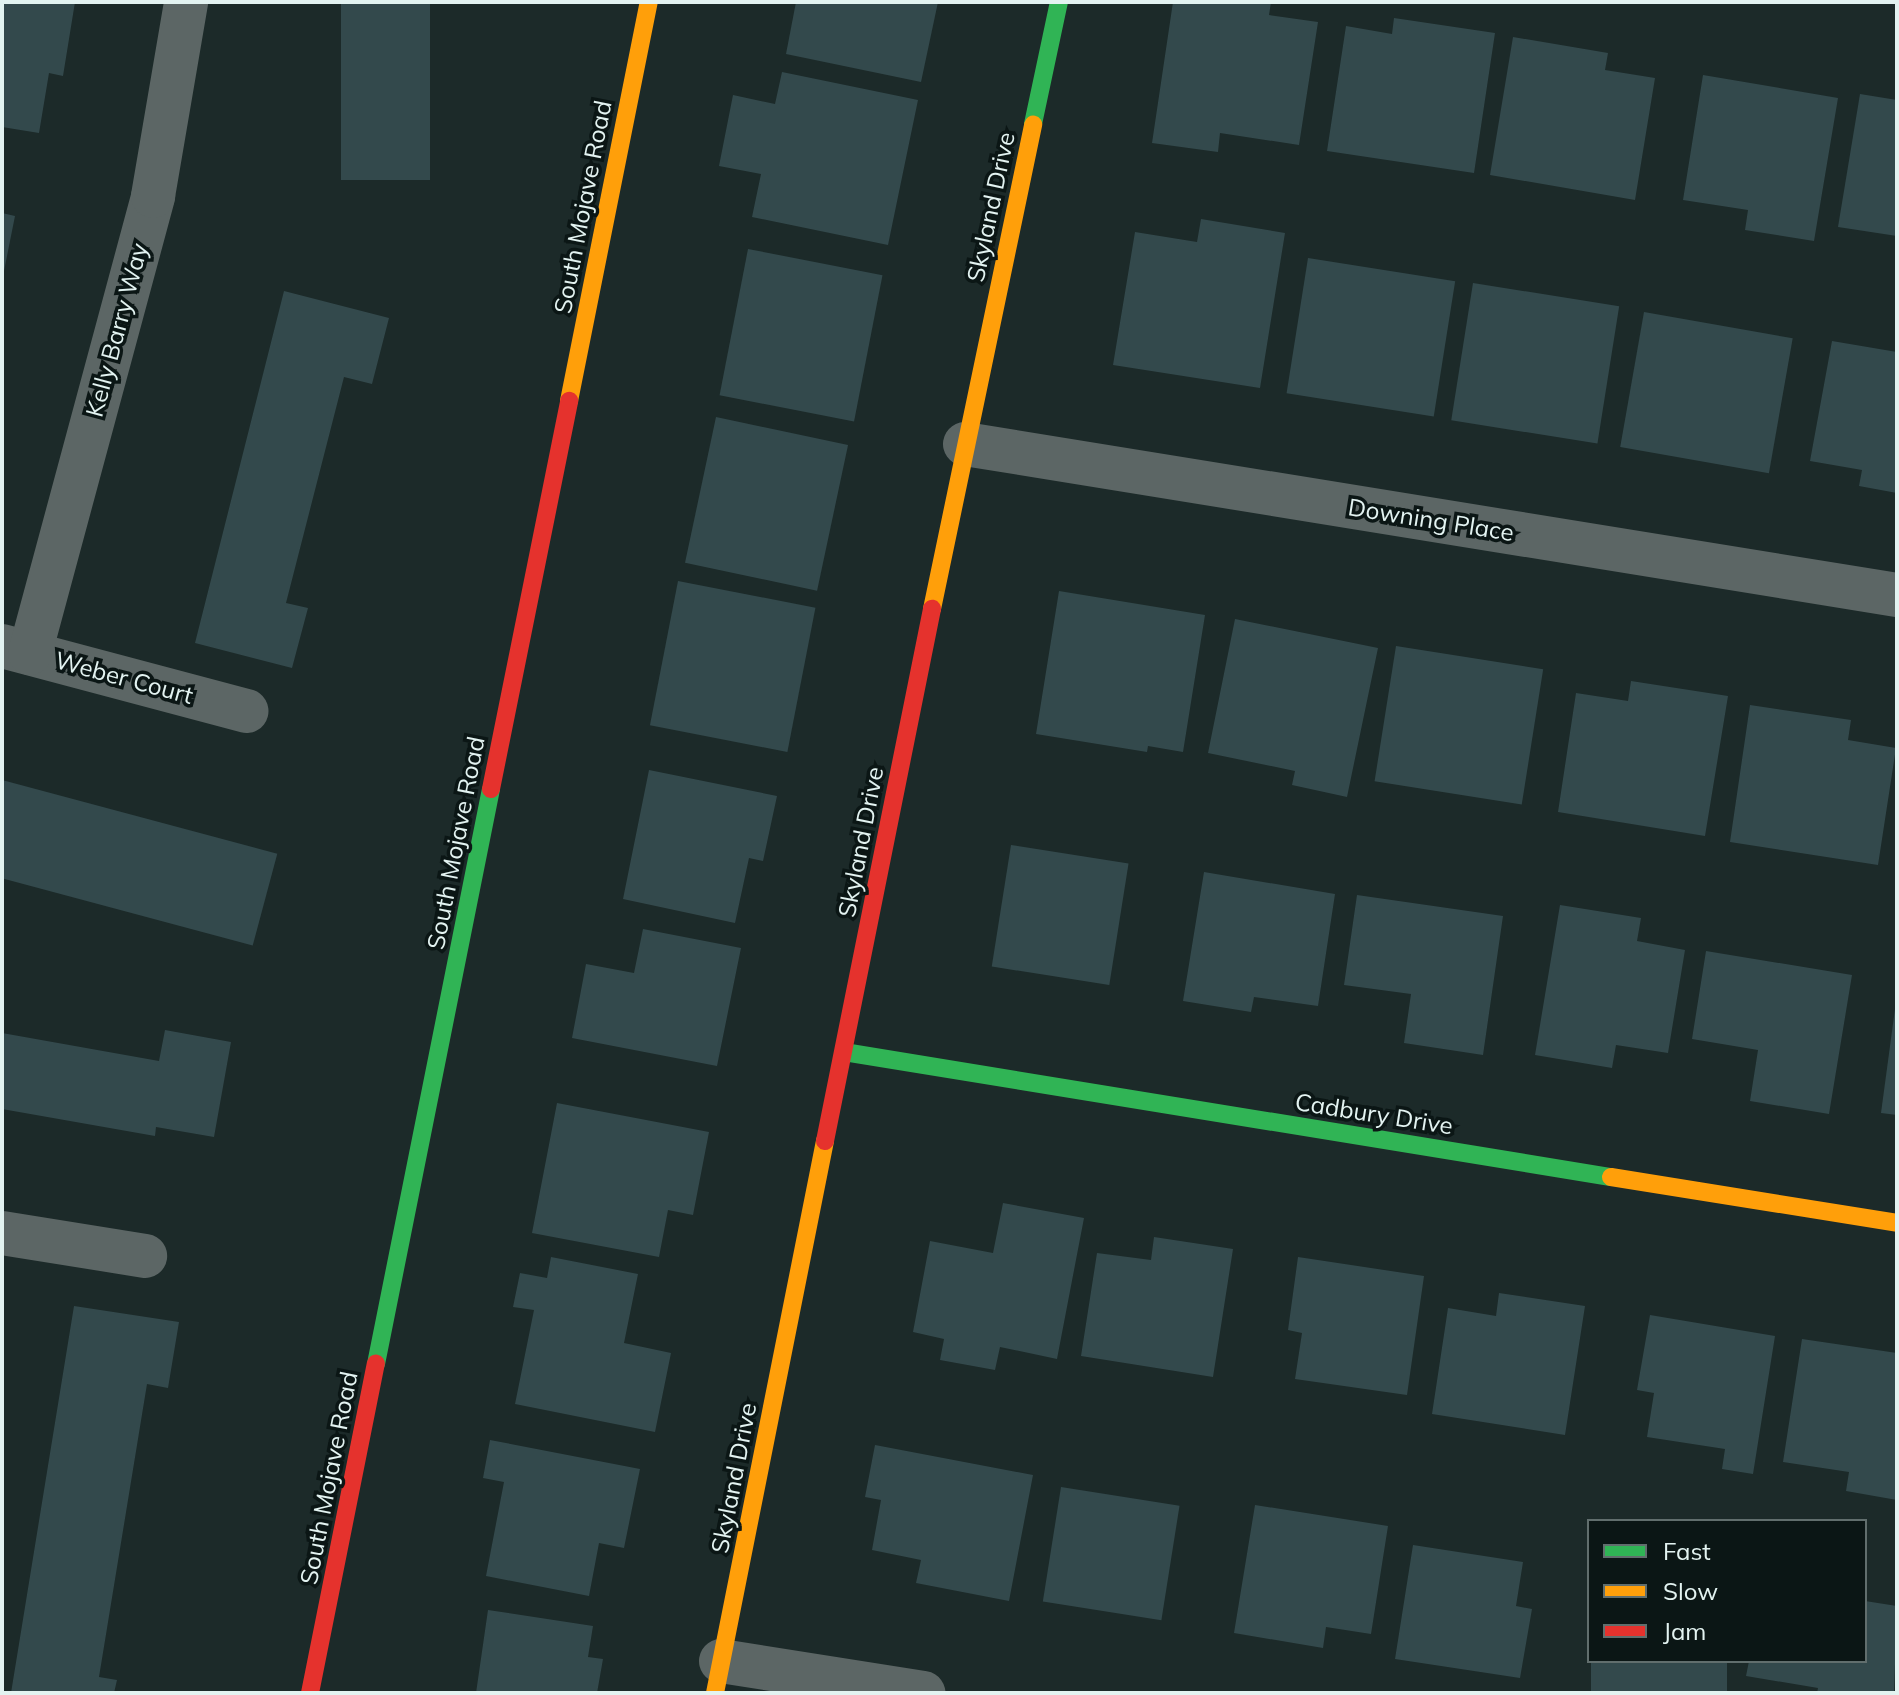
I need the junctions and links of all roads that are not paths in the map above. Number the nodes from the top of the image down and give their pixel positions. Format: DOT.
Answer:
graph roads {
  1 [pos="186,2"];
  2 [pos="649,2"];
  3 [pos="1059,2"];
  4 [pos="965,444"];
  5 [pos="1897,595"];
  6 [pos="16,650"];
  7 [pos="247,711"];
  8 [pos="844,1052"];
  9 [pos="1897,1223"];
  10 [pos="2,1233"];
  11 [pos="145,1256"];
  12 [pos="718,1677"];
  13 [pos="310,1693"];
  14 [pos="923,1693"];
  1 -- 6 [label="street, Kelly Barry Way"];
  2 -- 13 [label="street, South Mojave Road"];
  3 -- 4 [label="street, Skyland Drive"];
  4 -- 5 [label="street, Downing Place"];
  4 -- 8 [label="street, Skyland Drive"];
  6 -- 7 [label="street, Weber Court"];
  8 -- 9 [label="street, Cadbury Drive"];
  8 -- 12 [label="street, Skyland Drive"];
  10 -- 11 [label="street"];
  12 -- 14 [label="street"];
}
